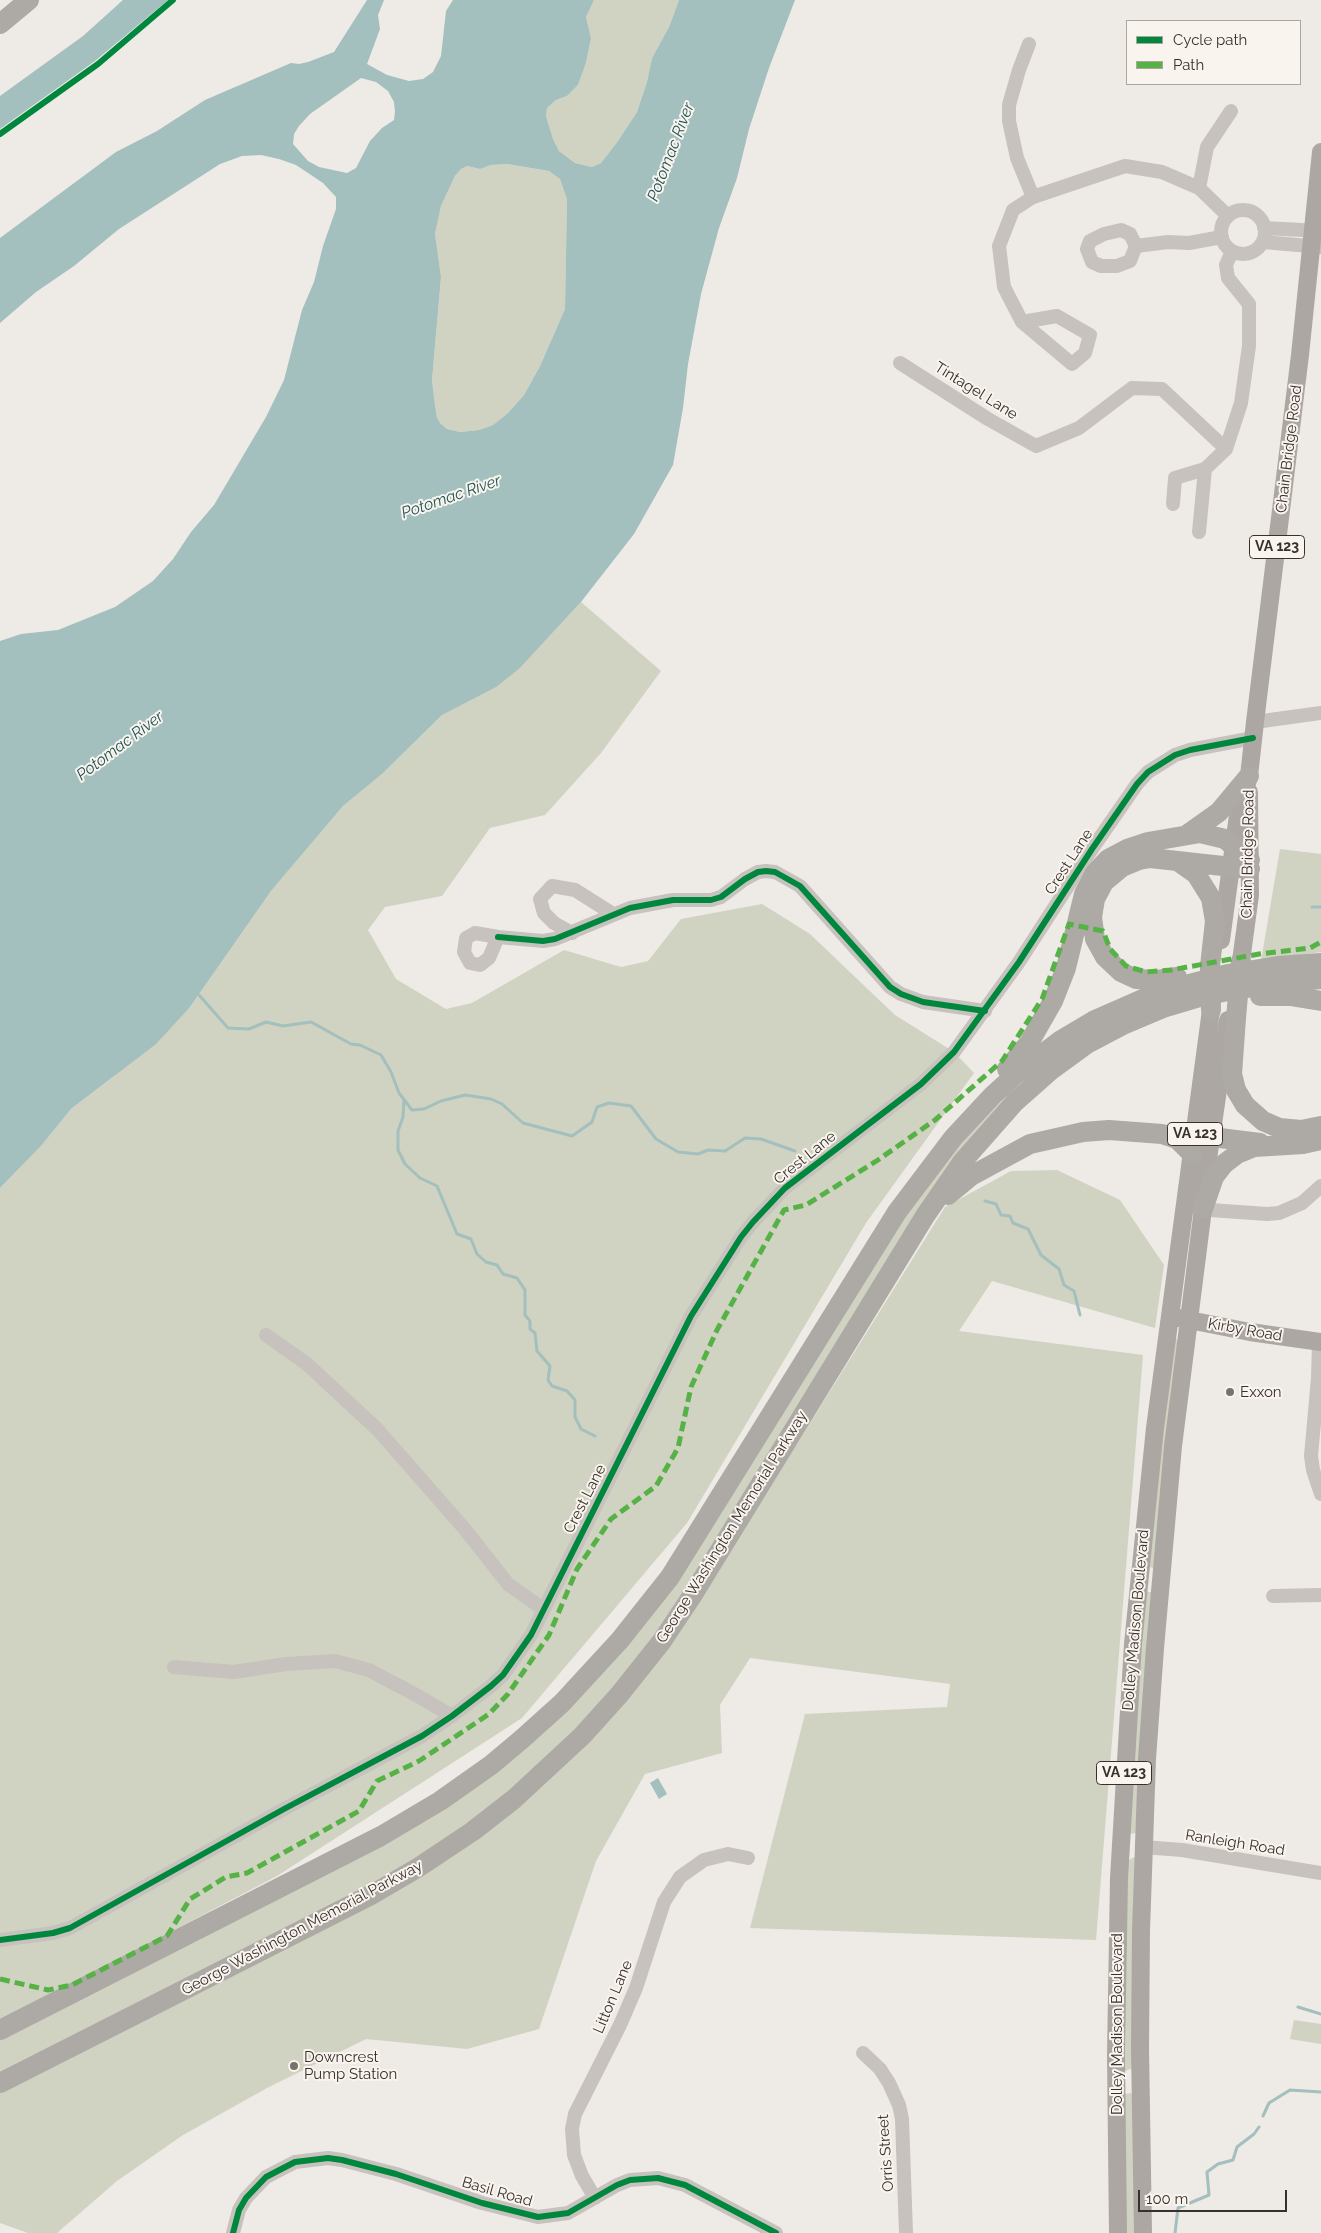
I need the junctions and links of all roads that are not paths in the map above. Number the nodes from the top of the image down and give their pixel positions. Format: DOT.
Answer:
graph roads {
  1 [pos="29,0"];
  2 [pos="0,24"];
  3 [pos="1029,44"];
  4 [pos="1231,111"];
  5 [pos="1321,152"];
  6 [pos="1199,188"];
  7 [pos="1033,197"];
  8 [pos="1228,216"];
  9 [pos="1264,228"];
  10 [pos="1222,237"];
  11 [pos="1317,239"];
  12 [pos="1263,242"];
  13 [pos="1136,246"];
  14 [pos="1232,251"];
  15 [pos="1226,265"];
  16 [pos="1217,284"];
  17 [pos="1022,322"];
  18 [pos="900,363"];
  19 [pos="1226,449"];
  20 [pos="1205,469"];
  21 [pos="1173,504"];
  22 [pos="1199,532"];
  23 [pos="1321,713"];
  24 [pos="1254,730"];
  25 [pos="1248,776"];
  26 [pos="1188,834"];
  27 [pos="1234,845"];
  28 [pos="1178,861"];
  29 [pos="1244,866"];
  30 [pos="613,914"];
  31 [pos="572,933"];
  32 [pos="498,937"];
  33 [pos="1216,947"];
  34 [pos="1243,952"];
  35 [pos="1321,963"];
  36 [pos="1278,966"];
  37 [pos="1321,979"];
  38 [pos="1321,1001"];
  39 [pos="985,1011"];
  40 [pos="1217,1014"];
  41 [pos="965,1124"];
  42 [pos="1321,1126"];
  43 [pos="1321,1140"];
  44 [pos="1199,1142"];
  45 [pos="1280,1145"];
  46 [pos="1321,1186"];
  47 [pos="1194,1209"];
  48 [pos="914,1234"];
  49 [pos="1170,1316"];
  50 [pos="1190,1320"];
  51 [pos="266,1335"];
  52 [pos="1320,1342"];
  53 [pos="1321,1494"];
  54 [pos="1138,1578"];
  55 [pos="1160,1579"];
  56 [pos="1321,1595"];
  57 [pos="1273,1596"];
  58 [pos="543,1609"];
  59 [pos="174,1667"];
  60 [pos="452,1716"];
  61 [pos="1120,1846"];
  62 [pos="1143,1847"];
  63 [pos="748,1858"];
  64 [pos="1321,1873"];
  65 [pos="0,1940"];
  66 [pos="0,2030"];
  67 [pos="863,2053"];
  68 [pos="0,2083"];
  69 [pos="1116,2083"];
  70 [pos="1140,2084"];
  71 [pos="595,2198"];
  72 [pos="233,2233"];
  73 [pos="776,2233"];
  74 [pos="906,2233"];
  75 [pos="1118,2233"];
  76 [pos="1143,2233"];
  1 -- 2 [label="highway"];
  3 -- 7 [label="street"];
  4 -- 6 [label="street"];
  5 -- 11 [label="main road, Chain Bridge Road / VA 123"];
  6 -- 7 [label="street"];
  6 -- 8 [label="street"];
  7 -- 17 [label="street"];
  8 -- 9 [label="street"];
  8 -- 10 [label="street"];
  9 -- 11 [label="street"];
  9 -- 12 [label="street"];
  10 -- 13 [label="street"];
  10 -- 14 [label="street"];
  11 -- 12 [label="street"];
  11 -- 24 [label="main road, Chain Bridge Road / VA 123"];
  12 -- 14 [label="street"];
  14 -- 15 [label="street"];
  15 -- 16 [label="street"];
  15 -- 19 [label="street"];
  17 -- 17 [label="street"];
  18 -- 19 [label="street, Tintagel Lane"];
  19 -- 20 [label="street"];
  20 -- 21 [label="street"];
  20 -- 22 [label="street"];
  23 -- 24 [label="street, Crest Lane"];
  24 -- 25 [label="main road, Chain Bridge Road / VA 123"];
  24 -- 39 [label="street, Crest Lane"];
  25 -- 26 [label="highway"];
  25 -- 27 [label="main road, Chain Bridge Road / VA 123"];
  25 -- 29 [label="main road, Chain Bridge Road / VA 123"];
  26 -- 27 [label="highway"];
  26 -- 41 [label="highway"];
  27 -- 29 [label="highway"];
  28 -- 29 [label="highway"];
  28 -- 33 [label="highway"];
  28 -- 36 [label="highway"];
  29 -- 33 [label="main road, Chain Bridge Road / VA 123"];
  29 -- 34 [label="main road, Chain Bridge Road / VA 123"];
  30 -- 31 [label="street"];
  30 -- 31 [label="street"];
  30 -- 39 [label="street"];
  31 -- 32 [label="street"];
  33 -- 40 [label="highway, bridge"];
  34 -- 40 [label="highway, bridge"];
  35 -- 36 [label="highway, George Washington Memorial Parkway"];
  36 -- 41 [label="highway, George Washington Memorial Parkway"];
  37 -- 40 [label="highway, George Washington Memorial Parkway"];
  38 -- 40 [label="highway"];
  39 -- 58 [label="street, Crest Lane"];
  40 -- 42 [label="highway"];
  40 -- 44 [label="main road, Dolley Madison Boulevard / VA 123"];
  40 -- 48 [label="highway, George Washington Memorial Parkway"];
  41 -- 66 [label="highway, George Washington Memorial Parkway"];
  43 -- 45 [label="highway"];
  44 -- 45 [label="highway"];
  44 -- 47 [label="main road, Dolley Madison Boulevard / VA 123"];
  44 -- 47 [label="main road, Dolley Madison Boulevard / VA 123"];
  44 -- 48 [label="highway"];
  45 -- 47 [label="highway"];
  46 -- 47 [label="street"];
  47 -- 49 [label="main road, Dolley Madison Boulevard / VA 123"];
  47 -- 50 [label="main road, Dolley Madison Boulevard / VA 123"];
  48 -- 68 [label="highway, George Washington Memorial Parkway"];
  49 -- 50 [label="main road, Kirby Road"];
  49 -- 54 [label="main road, Dolley Madison Boulevard / VA 123"];
  50 -- 52 [label="main road, Kirby Road"];
  50 -- 55 [label="main road, Dolley Madison Boulevard / VA 123"];
  51 -- 58 [label="street"];
  52 -- 53 [label="street"];
  54 -- 55 [label="main road"];
  54 -- 61 [label="main road, Dolley Madison Boulevard / VA 123"];
  55 -- 62 [label="main road, Dolley Madison Boulevard / VA 123"];
  56 -- 57 [label="street"];
  58 -- 60 [label="street, Crest Lane"];
  59 -- 60 [label="street"];
  60 -- 65 [label="street, Crest Lane"];
  61 -- 62 [label="main road"];
  61 -- 69 [label="main road, Dolley Madison Boulevard / VA 123"];
  62 -- 64 [label="street, Ranleigh Road"];
  62 -- 70 [label="main road, Dolley Madison Boulevard / VA 123"];
  63 -- 71 [label="street, Litton Lane"];
  67 -- 74 [label="street, Orris Street"];
  69 -- 70 [label="main road"];
  69 -- 75 [label="main road, Dolley Madison Boulevard / VA 123"];
  70 -- 76 [label="main road, Dolley Madison Boulevard / VA 123"];
  71 -- 72 [label="street, Basil Road"];
  71 -- 73 [label="street, Basil Road"];
}
